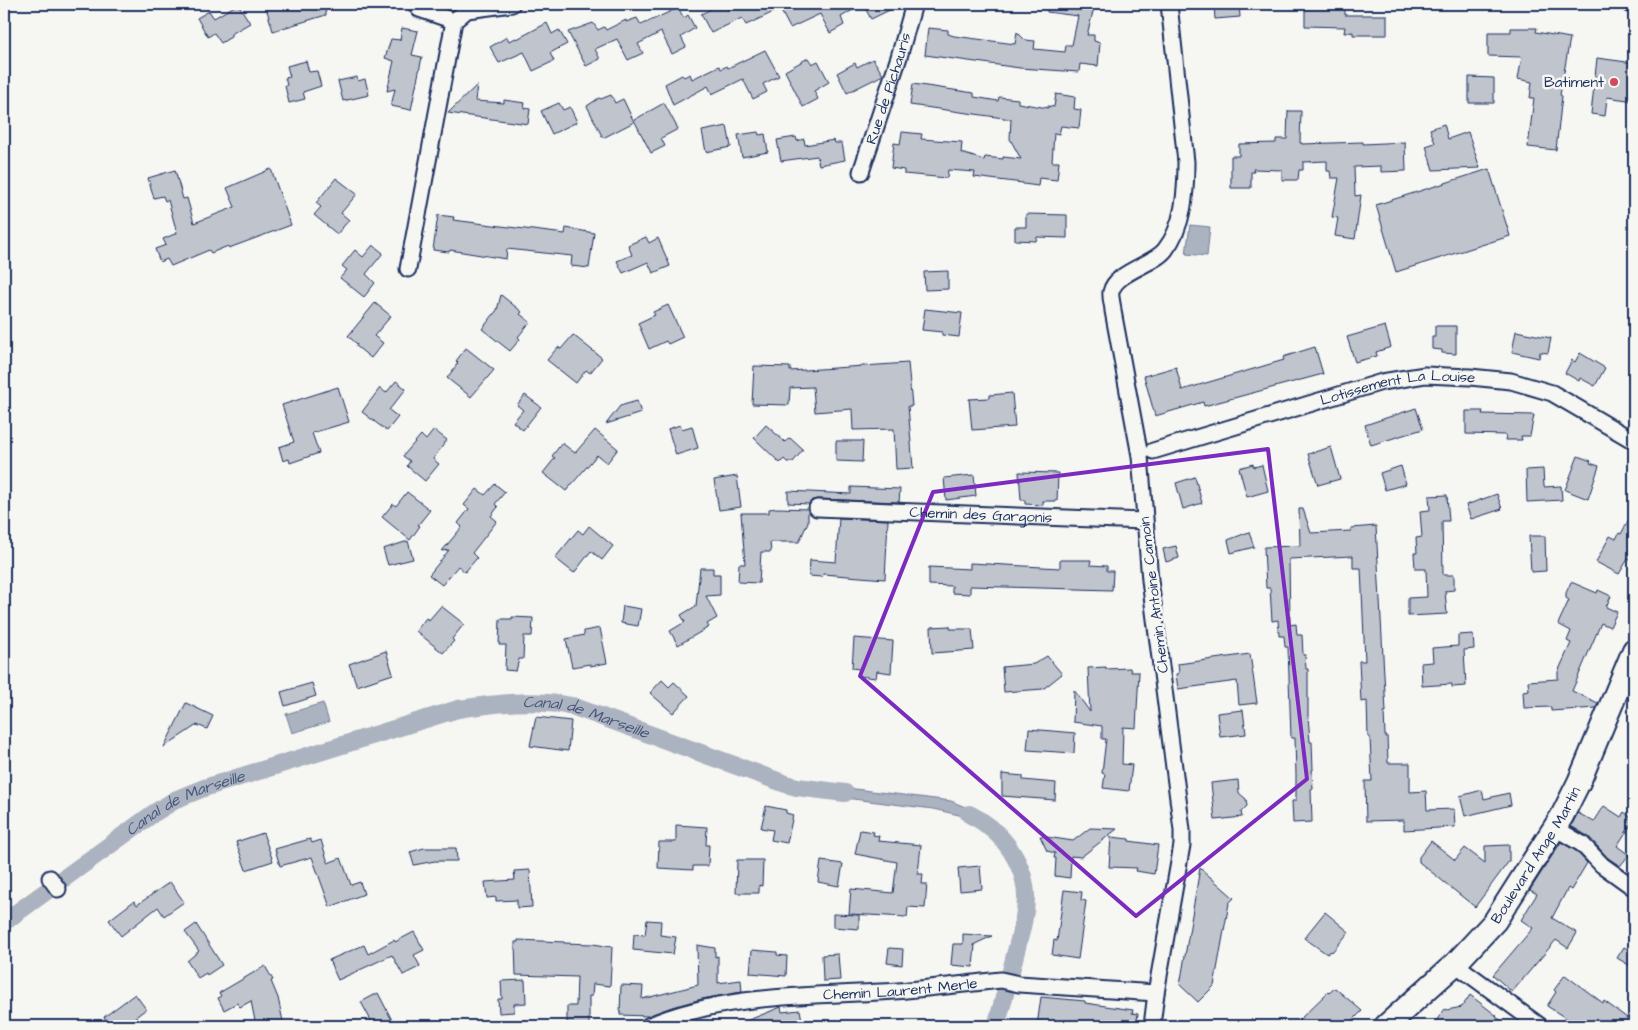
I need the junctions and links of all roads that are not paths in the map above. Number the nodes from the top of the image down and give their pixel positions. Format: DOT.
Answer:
graph roads {
  1 [pos="416,4"];
  2 [pos="512,4"];
  3 [pos="914,4"];
  4 [pos="1169,4"];
  5 [pos="1630,4"];
  6 [pos="1634,6"];
  7 [pos="454,21"];
  8 [pos="861,172"];
  9 [pos="408,269"];
  10 [pos="1634,441"];
  11 [pos="1153,451"];
  12 [pos="817,508"];
  13 [pos="1144,521"];
  14 [pos="1634,650"];
  15 [pos="1555,828"];
  16 [pos="1634,888"];
  17 [pos="1455,964"];
  18 [pos="1156,992"];
  19 [pos="648,1026"];
  20 [pos="1152,1026"];
  21 [pos="1386,1026"];
  22 [pos="1540,1026"];
  1 -- 7 [label="street"];
  2 -- 7 [label="street"];
  3 -- 8 [label="street, Rue de Pichauris"];
  4 -- 13 [label="street, Chemin Antoine Camoin"];
  5 -- 6 [label="street"];
  7 -- 9 [label="street"];
  10 -- 11 [label="street, Lotissement La Louise"];
  12 -- 13 [label="street, Chemin des Gargonis"];
  13 -- 18 [label="street, Chemin Antoine Camoin"];
  14 -- 15 [label="street, Boulevard Ange Martin"];
  15 -- 16 [label="street"];
  15 -- 17 [label="street, Boulevard Ange Martin"];
  17 -- 21 [label="street, Boulevard Ange Martin"];
  17 -- 22 [label="street"];
  18 -- 19 [label="street, Chemin Laurent Merle"];
  18 -- 20 [label="street, Chemin Antoine Camoin"];
}
